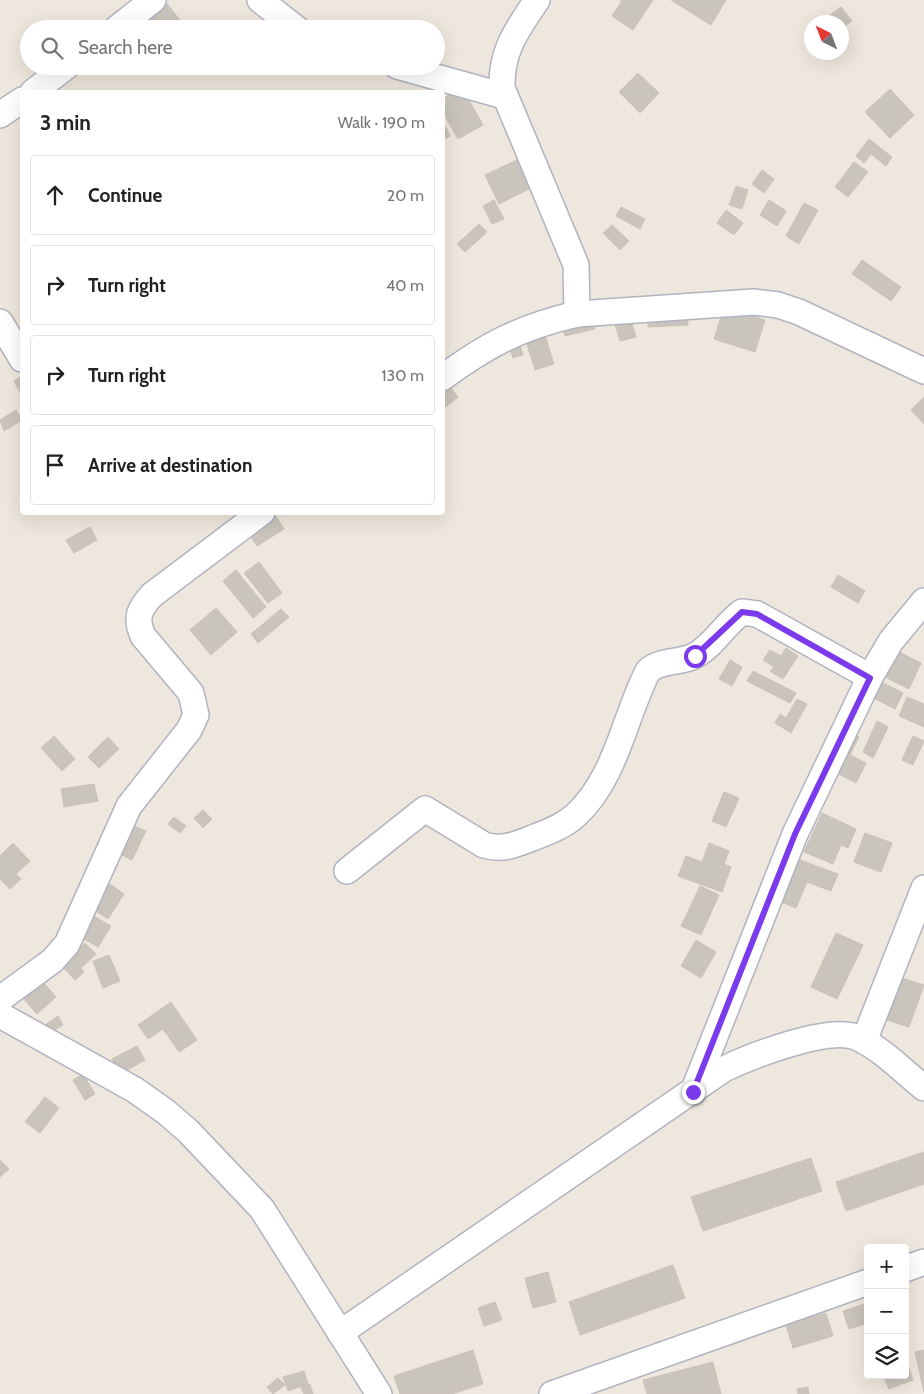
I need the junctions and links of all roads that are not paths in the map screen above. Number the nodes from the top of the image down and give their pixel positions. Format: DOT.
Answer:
graph roads {
  1 [pos="153,0"];
  2 [pos="260,0"];
  3 [pos="537,0"];
  4 [pos="127,20"];
  5 [pos="286,20"];
  6 [pos="55,75"];
  7 [pos="429,75"];
  8 [pos="36,90"];
  9 [pos="504,96"];
  10 [pos="20,101"];
  11 [pos="0,115"];
  12 [pos="577,314"];
  13 [pos="0,322"];
  14 [pos="20,356"];
  15 [pos="924,371"];
  16 [pos="445,376"];
  17 [pos="258,515"];
  18 [pos="924,601"];
  19 [pos="870,678"];
  20 [pos="347,871"];
  21 [pos="924,888"];
  22 [pos="0,999"];
  23 [pos="0,1014"];
  24 [pos="864,1041"];
  25 [pos="924,1088"];
  26 [pos="693,1092"];
  27 [pos="924,1262"];
  28 [pos="909,1268"];
  29 [pos="864,1283"];
  30 [pos="340,1333"];
  31 [pos="379,1394"];
  32 [pos="552,1394"];
  1 -- 4 [label="street"];
  2 -- 5 [label="street"];
  3 -- 9 [label="street"];
  6 -- 8 [label="street"];
  7 -- 9 [label="street"];
  9 -- 12 [label="street"];
  10 -- 11 [label="street"];
  12 -- 15 [label="street"];
  12 -- 16 [label="street"];
  13 -- 14 [label="street"];
  17 -- 22 [label="street"];
  18 -- 19 [label="street"];
  19 -- 20 [label="street"];
  19 -- 26 [label="street"];
  21 -- 24 [label="street"];
  23 -- 30 [label="street"];
  24 -- 25 [label="street"];
  24 -- 26 [label="street"];
  26 -- 30 [label="street"];
  27 -- 28 [label="street"];
  29 -- 32 [label="street"];
  30 -- 31 [label="street"];
}
